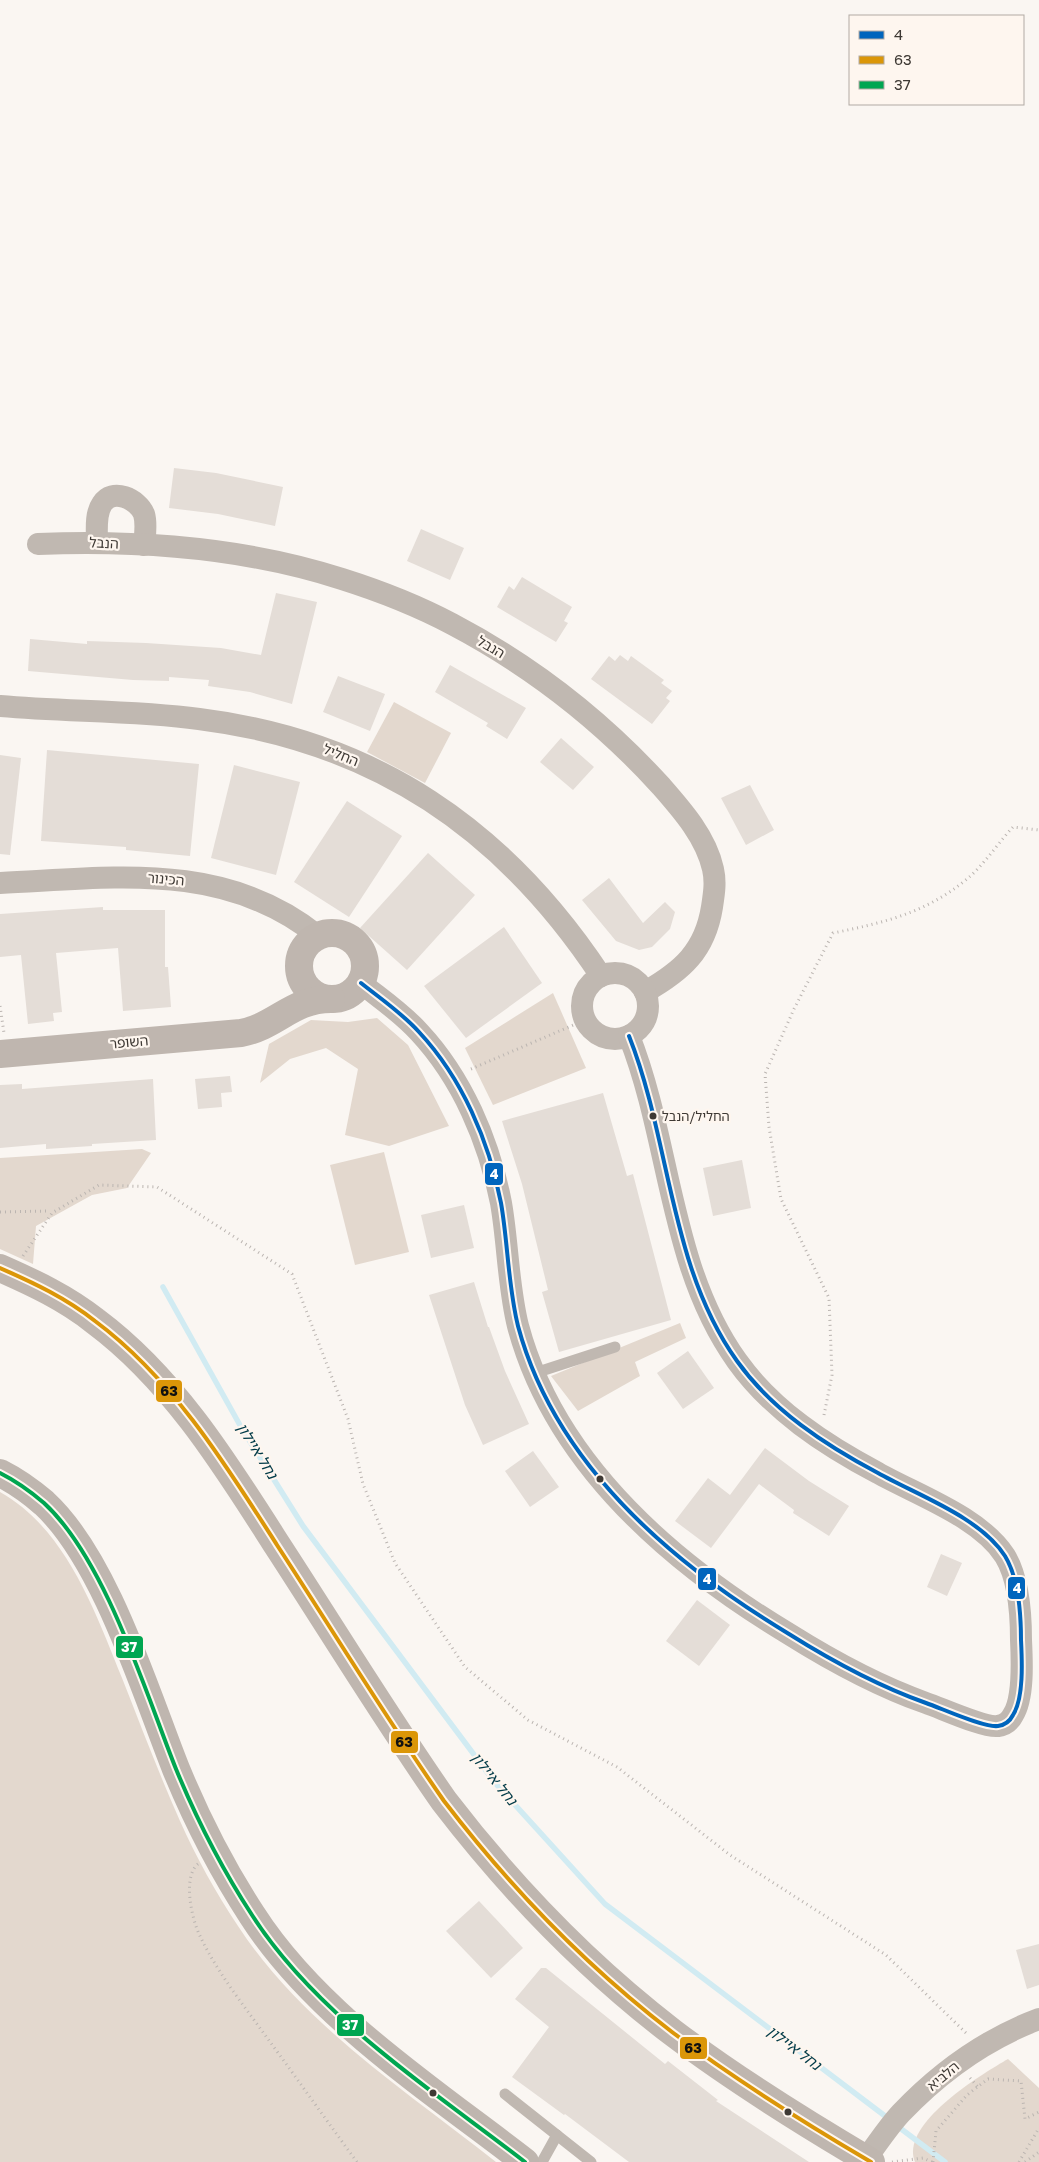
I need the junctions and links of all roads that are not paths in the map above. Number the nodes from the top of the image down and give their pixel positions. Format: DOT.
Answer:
graph roads {
  1 [pos="97,543"];
  2 [pos="38,544"];
  3 [pos="144,545"];
  4 [pos="0,706"];
  5 [pos="0,883"];
  6 [pos="318,936"];
  7 [pos="299,965"];
  8 [pos="601,976"];
  9 [pos="361,983"];
  10 [pos="645,992"];
  11 [pos="331,999"];
  12 [pos="258,1028"];
  13 [pos="629,1036"];
  14 [pos="0,1054"];
  15 [pos="6,1270"];
  16 [pos="615,1347"];
  17 [pos="535,1373"];
  18 [pos="0,1472"];
  19 [pos="1039,2019"];
  20 [pos="505,2094"];
  21 [pos="557,2135"];
  22 [pos="875,2161"];
  23 [pos="525,2162"];
  24 [pos="542,2162"];
  25 [pos="592,2162"];
  1 -- 2 [label="street, הנבל"];
  1 -- 3 [label="street, הנבל"];
  1 -- 3 [label="street"];
  3 -- 10 [label="street, הנבל"];
  4 -- 8 [label="street, החליל"];
  5 -- 6 [label="street, הכינור"];
  6 -- 7 [label="street"];
  6 -- 9 [label="street"];
  7 -- 11 [label="street"];
  7 -- 12 [label="street"];
  8 -- 10 [label="street"];
  8 -- 13 [label="street"];
  9 -- 11 [label="street"];
  9 -- 17 [label="street"];
  10 -- 13 [label="street"];
  11 -- 12 [label="street, השופר"];
  12 -- 14 [label="street, השופר"];
  13 -- 17 [label="street"];
  15 -- 22 [label="street"];
  16 -- 17 [label="lane"];
  18 -- 23 [label="street"];
  19 -- 22 [label="street, הלביא"];
  20 -- 21 [label="lane"];
  21 -- 24 [label="lane"];
  21 -- 25 [label="lane"];
}
